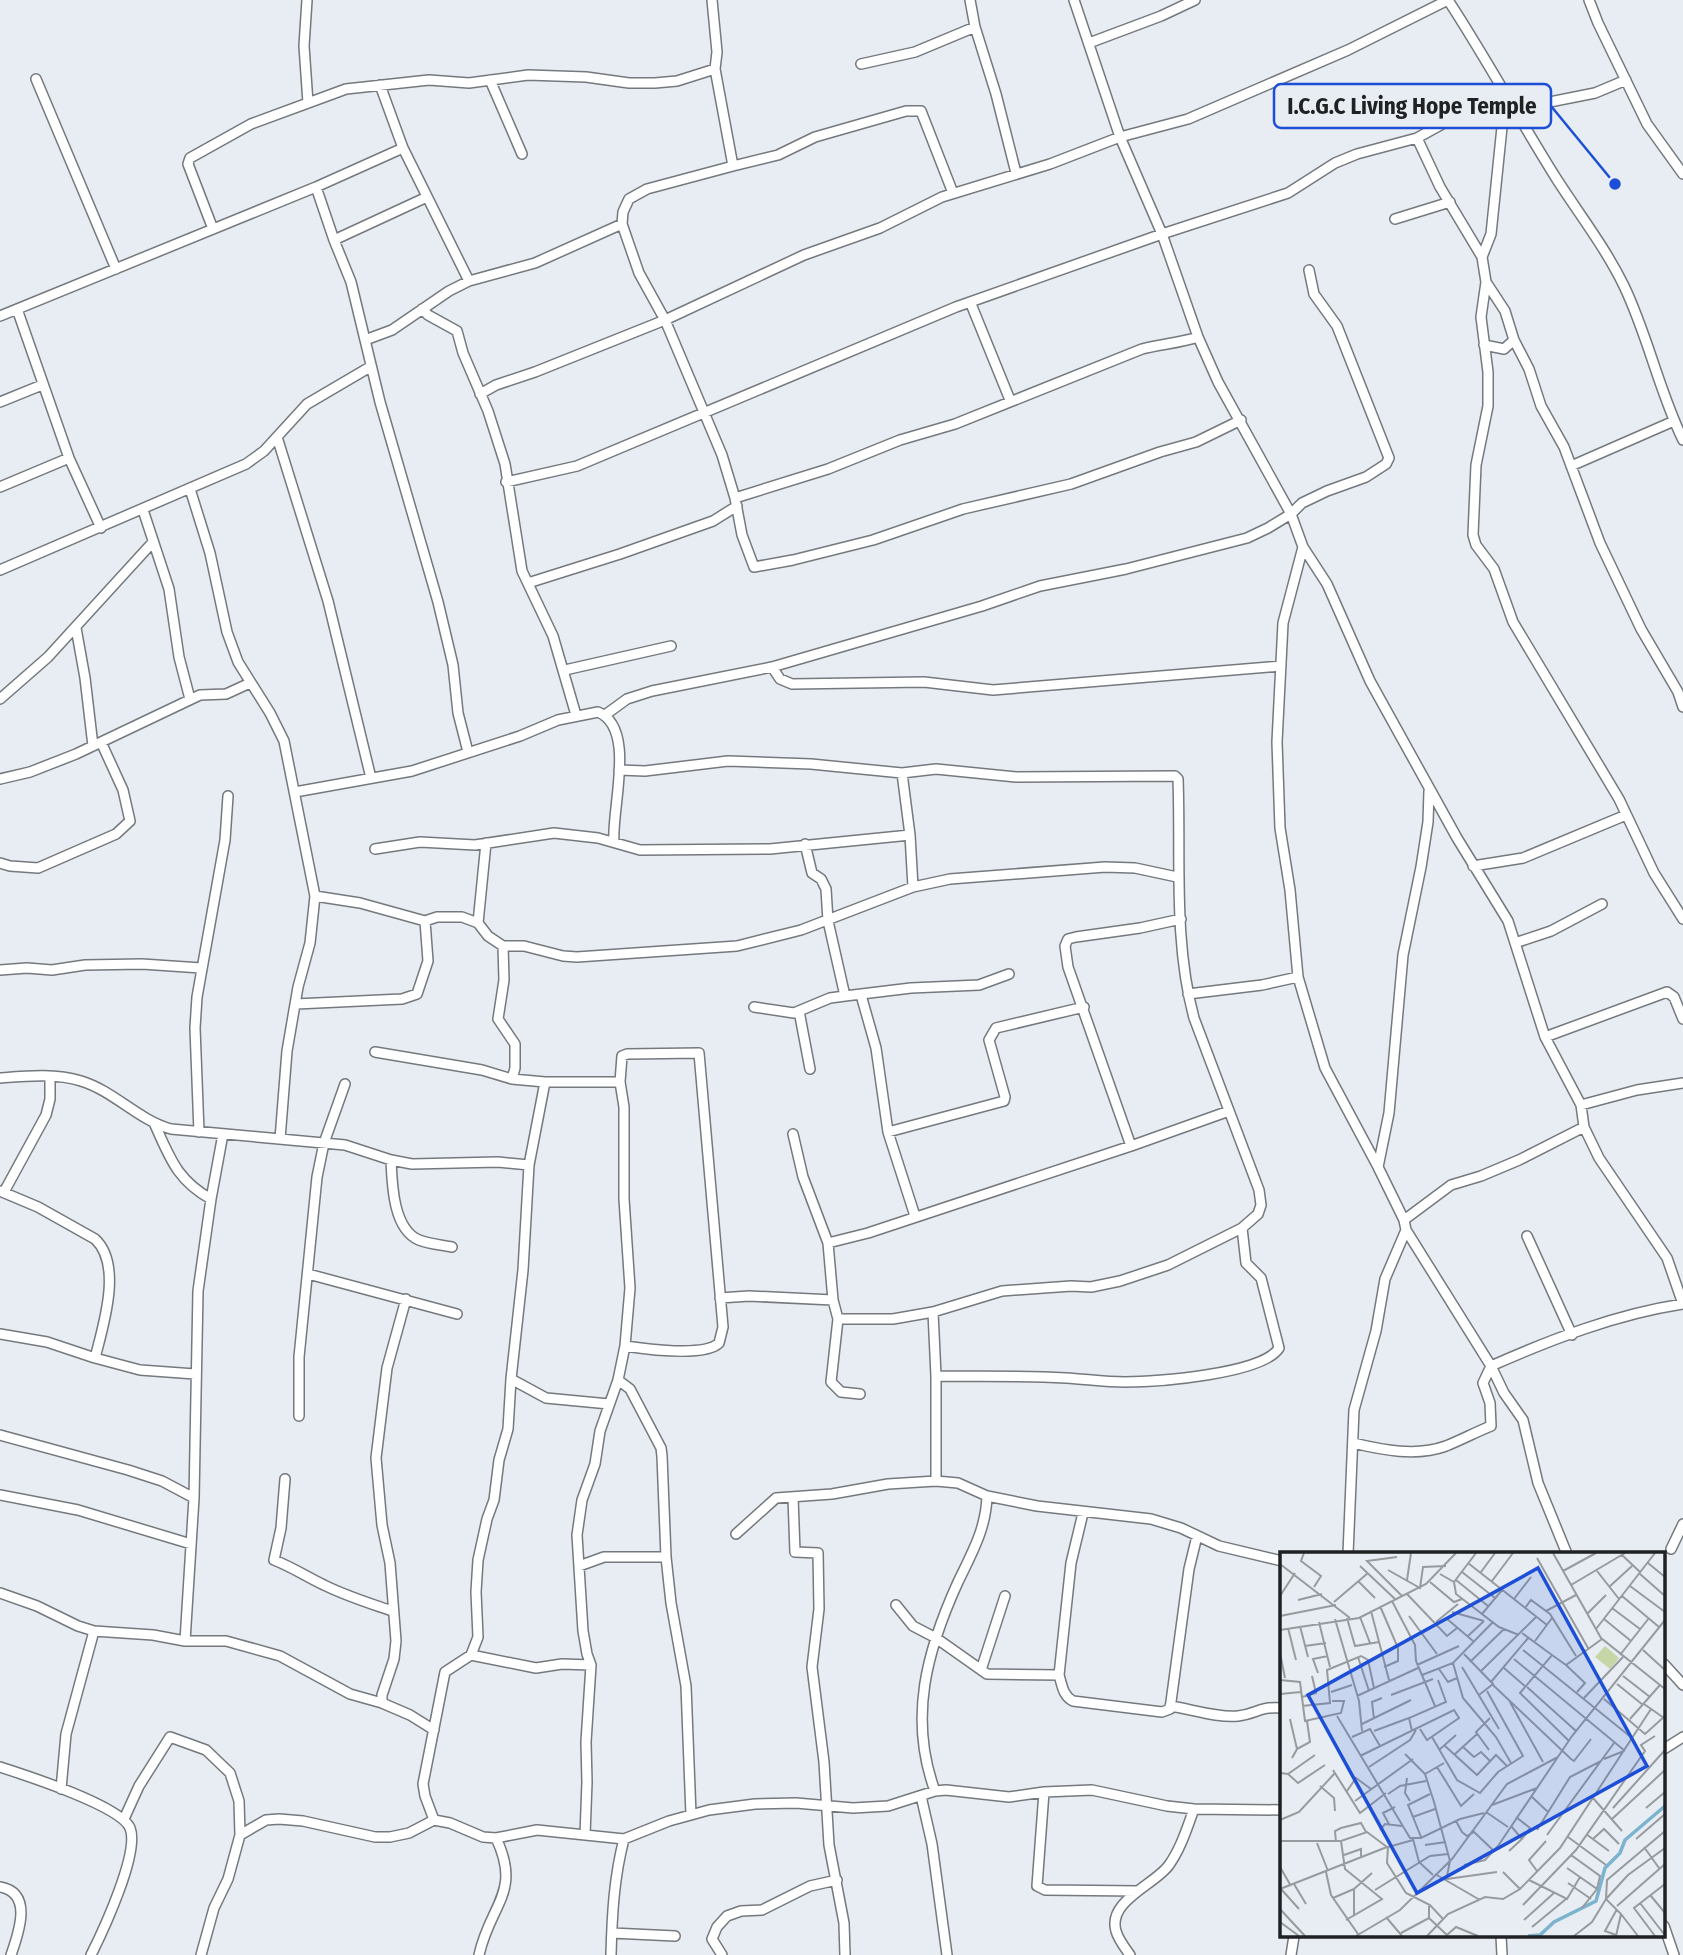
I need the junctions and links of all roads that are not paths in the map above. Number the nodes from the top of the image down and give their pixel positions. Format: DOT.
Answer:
graph roads {
  1 [pos="307,0"];
  2 [pos="712,0"];
  3 [pos="970,0"];
  4 [pos="1074,0"];
  5 [pos="1195,0"];
  6 [pos="1448,0"];
  7 [pos="1590,0"];
  8 [pos="975,27"];
  9 [pos="1089,43"];
  10 [pos="861,64"];
  11 [pos="715,69"];
  12 [pos="36,79"];
  13 [pos="490,80"];
  14 [pos="1626,80"];
  15 [pos="380,85"];
  16 [pos="1507,98"];
  17 [pos="307,103"];
  18 [pos="1515,109"];
  19 [pos="1120,137"];
  20 [pos="1418,138"];
  21 [pos="403,148"];
  22 [pos="522,154"];
  23 [pos="733,166"];
  24 [pos="1683,172"];
  25 [pos="1016,173"];
  26 [pos="316,187"];
  27 [pos="953,193"];
  28 [pos="427,197"];
  29 [pos="1450,202"];
  30 [pos="1395,219"];
  31 [pos="622,224"];
  32 [pos="213,229"];
  33 [pos="1162,234"];
  34 [pos="334,240"];
  35 [pos="1482,257"];
  36 [pos="116,269"];
  37 [pos="1309,270"];
  38 [pos="469,281"];
  39 [pos="1486,282"];
  40 [pos="971,304"];
  41 [pos="17,309"];
  42 [pos="422,309"];
  43 [pos="0,316"];
  44 [pos="665,320"];
  45 [pos="1198,337"];
  46 [pos="366,340"];
  47 [pos="1514,340"];
  48 [pos="1484,345"];
  49 [pos="370,367"];
  50 [pos="42,385"];
  51 [pos="480,394"];
  52 [pos="1010,400"];
  53 [pos="0,402"];
  54 [pos="703,413"];
  55 [pos="1241,420"];
  56 [pos="1674,421"];
  57 [pos="277,437"];
  58 [pos="1683,440"];
  59 [pos="69,458"];
  60 [pos="1572,466"];
  61 [pos="506,482"];
  62 [pos="0,487"];
  63 [pos="190,489"];
  64 [pos="736,502"];
  65 [pos="143,510"];
  66 [pos="1292,514"];
  67 [pos="101,528"];
  68 [pos="153,542"];
  69 [pos="1303,547"];
  70 [pos="0,570"];
  71 [pos="528,583"];
  72 [pos="76,628"];
  73 [pos="671,646"];
  74 [pos="1281,666"];
  75 [pos="772,667"];
  76 [pos="565,670"];
  77 [pos="250,683"];
  78 [pos="1680,690"];
  79 [pos="0,699"];
  80 [pos="190,699"];
  81 [pos="1683,707"];
  82 [pos="576,715"];
  83 [pos="604,715"];
  84 [pos="97,744"];
  85 [pos="468,752"];
  86 [pos="619,770"];
  87 [pos="902,773"];
  88 [pos="371,778"];
  89 [pos="0,779"];
  90 [pos="1429,789"];
  91 [pos="295,792"];
  92 [pos="228,796"];
  93 [pos="1626,815"];
  94 [pos="910,835"];
  95 [pos="614,842"];
  96 [pos="486,843"];
  97 [pos="805,844"];
  98 [pos="375,849"];
  99 [pos="0,863"];
  100 [pos="1473,866"];
  101 [pos="1177,877"];
  102 [pos="913,887"];
  103 [pos="315,896"];
  104 [pos="1602,904"];
  105 [pos="1181,919"];
  106 [pos="1683,919"];
  107 [pos="425,921"];
  108 [pos="828,921"];
  109 [pos="478,923"];
  110 [pos="1515,943"];
  111 [pos="503,946"];
  112 [pos="201,968"];
  113 [pos="0,970"];
  114 [pos="1009,974"];
  115 [pos="1298,977"];
  116 [pos="1188,994"];
  117 [pos="861,995"];
  118 [pos="845,996"];
  119 [pos="296,1004"];
  120 [pos="754,1007"];
  121 [pos="1084,1007"];
  122 [pos="799,1011"];
  123 [pos="1683,1019"];
  124 [pos="1545,1037"];
  125 [pos="375,1052"];
  126 [pos="810,1069"];
  127 [pos="50,1077"];
  128 [pos="0,1078"];
  129 [pos="512,1079"];
  130 [pos="545,1082"];
  131 [pos="620,1082"];
  132 [pos="1683,1083"];
  133 [pos="345,1084"];
  134 [pos="1581,1105"];
  135 [pos="1229,1111"];
  136 [pos="155,1125"];
  137 [pos="1584,1127"];
  138 [pos="199,1132"];
  139 [pos="888,1132"];
  140 [pos="223,1133"];
  141 [pos="793,1134"];
  142 [pos="280,1139"];
  143 [pos="324,1143"];
  144 [pos="1131,1146"];
  145 [pos="391,1160"];
  146 [pos="529,1164"];
  147 [pos="1378,1167"];
  148 [pos="2,1192"];
  149 [pos="211,1199"];
  150 [pos="915,1216"];
  151 [pos="1404,1220"];
  152 [pos="1242,1228"];
  153 [pos="1406,1230"];
  154 [pos="1527,1236"];
  155 [pos="828,1243"];
  156 [pos="452,1247"];
  157 [pos="309,1275"];
  158 [pos="720,1298"];
  159 [pos="406,1299"];
  160 [pos="833,1300"];
  161 [pos="1683,1304"];
  162 [pos="933,1312"];
  163 [pos="457,1314"];
  164 [pos="838,1319"];
  165 [pos="0,1334"];
  166 [pos="1572,1335"];
  167 [pos="625,1346"];
  168 [pos="94,1358"];
  169 [pos="1491,1366"];
  170 [pos="195,1374"];
  171 [pos="936,1376"];
  172 [pos="511,1380"];
  173 [pos="618,1380"];
  174 [pos="860,1394"];
  175 [pos="609,1404"];
  176 [pos="299,1416"];
  177 [pos="0,1435"];
  178 [pos="1353,1443"];
  179 [pos="285,1479"];
  180 [pos="936,1480"];
  181 [pos="0,1495"];
  182 [pos="987,1496"];
  183 [pos="793,1497"];
  184 [pos="194,1498"];
  185 [pos="1083,1513"];
  186 [pos="1683,1524"];
  187 [pos="736,1534"];
  188 [pos="1197,1536"];
  189 [pos="191,1544"];
  190 [pos="1671,1549"];
  191 [pos="1348,1552"];
  192 [pos="1566,1552"];
  193 [pos="666,1557"];
  194 [pos="1280,1561"];
  195 [pos="579,1566"];
  196 [pos="0,1593"];
  197 [pos="1005,1596"];
  198 [pos="896,1605"];
  199 [pos="392,1611"];
  200 [pos="94,1631"];
  201 [pos="936,1638"];
  202 [pos="185,1641"];
  203 [pos="471,1655"];
  204 [pos="591,1665"];
  205 [pos="1666,1666"];
  206 [pos="981,1670"];
  207 [pos="1059,1675"];
  208 [pos="1683,1685"];
  209 [pos="382,1703"];
  210 [pos="1171,1706"];
  211 [pos="1280,1709"];
  212 [pos="434,1730"];
  213 [pos="1683,1737"];
  214 [pos="1666,1748"];
  215 [pos="0,1767"];
  216 [pos="61,1789"];
  217 [pos="935,1791"];
  218 [pos="1044,1792"];
  219 [pos="921,1796"];
  220 [pos="828,1805"];
  221 [pos="1194,1809"];
  222 [pos="1280,1810"];
  223 [pos="691,1815"];
  224 [pos="124,1819"];
  225 [pos="434,1820"];
  226 [pos="240,1835"];
  227 [pos="585,1835"];
  228 [pos="495,1838"];
  229 [pos="624,1839"];
  230 [pos="836,1880"];
  231 [pos="0,1887"];
  232 [pos="1138,1891"];
  233 [pos="1666,1932"];
  234 [pos="612,1933"];
  235 [pos="675,1936"];
  236 [pos="11,1955"];
  237 [pos="91,1955"];
  238 [pos="201,1955"];
  239 [pos="479,1955"];
  240 [pos="611,1955"];
  241 [pos="722,1955"];
  242 [pos="845,1955"];
  243 [pos="947,1955"];
  244 [pos="1130,1955"];
  245 [pos="1674,1955"];
  1 -- 17 [label="street"];
  2 -- 11 [label="street"];
  3 -- 8 [label="street"];
  4 -- 9 [label="street"];
  5 -- 9 [label="street"];
  6 -- 16 [label="street"];
  6 -- 19 [label="street"];
  7 -- 14 [label="street"];
  8 -- 10 [label="street"];
  8 -- 25 [label="street"];
  9 -- 19 [label="street"];
  11 -- 13 [label="street"];
  11 -- 23 [label="street"];
  12 -- 36 [label="street"];
  13 -- 15 [label="street"];
  13 -- 22 [label="street"];
  14 -- 18 [label="street"];
  14 -- 24 [label="street"];
  15 -- 17 [label="street"];
  15 -- 21 [label="street"];
  16 -- 18 [label="street"];
  16 -- 20 [label="street"];
  16 -- 35 [label="street"];
  17 -- 32 [label="street"];
  18 -- 56 [label="street"];
  19 -- 25 [label="street"];
  19 -- 33 [label="street"];
  20 -- 29 [label="street"];
  20 -- 33 [label="street"];
  21 -- 26 [label="street"];
  21 -- 28 [label="street"];
  23 -- 27 [label="street"];
  23 -- 31 [label="street"];
  25 -- 27 [label="street"];
  26 -- 32 [label="street"];
  26 -- 34 [label="street"];
  27 -- 44 [label="street"];
  28 -- 34 [label="street"];
  28 -- 38 [label="street"];
  29 -- 30 [label="street"];
  29 -- 35 [label="street"];
  31 -- 38 [label="street"];
  31 -- 44 [label="street"];
  32 -- 36 [label="street"];
  33 -- 40 [label="street"];
  33 -- 45 [label="street"];
  34 -- 46 [label="street"];
  35 -- 39 [label="street"];
  36 -- 41 [label="street"];
  37 -- 66 [label="street"];
  38 -- 42 [label="street"];
  39 -- 47 [label="street"];
  39 -- 48 [label="street"];
  40 -- 52 [label="street"];
  40 -- 54 [label="street"];
  41 -- 43 [label="street"];
  41 -- 50 [label="street"];
  42 -- 46 [label="street"];
  42 -- 51 [label="street"];
  44 -- 51 [label="street"];
  44 -- 54 [label="street"];
  45 -- 52 [label="street"];
  45 -- 55 [label="street"];
  46 -- 49 [label="street"];
  47 -- 48 [label="street"];
  47 -- 60 [label="street"];
  48 -- 93 [label="street"];
  49 -- 57 [label="street"];
  49 -- 85 [label="street"];
  50 -- 53 [label="street"];
  50 -- 59 [label="street"];
  51 -- 61 [label="street"];
  52 -- 64 [label="street"];
  54 -- 61 [label="street"];
  54 -- 64 [label="street"];
  55 -- 64 [label="street"];
  55 -- 66 [label="street"];
  56 -- 58 [label="street"];
  56 -- 60 [label="street"];
  57 -- 63 [label="street"];
  57 -- 88 [label="street"];
  59 -- 62 [label="street"];
  59 -- 67 [label="street"];
  60 -- 78 [label="street"];
  61 -- 71 [label="street"];
  63 -- 65 [label="street"];
  63 -- 77 [label="street"];
  64 -- 71 [label="street"];
  65 -- 67 [label="street"];
  65 -- 68 [label="street"];
  66 -- 69 [label="street"];
  66 -- 75 [label="street"];
  67 -- 70 [label="street"];
  68 -- 72 [label="street"];
  68 -- 80 [label="street"];
  69 -- 74 [label="street"];
  69 -- 90 [label="street"];
  71 -- 76 [label="street"];
  72 -- 79 [label="street"];
  72 -- 84 [label="street"];
  73 -- 76 [label="street"];
  74 -- 75 [label="street"];
  74 -- 115 [label="street"];
  75 -- 83 [label="street"];
  76 -- 82 [label="street"];
  77 -- 80 [label="street"];
  77 -- 91 [label="street"];
  78 -- 81 [label="street"];
  80 -- 84 [label="street"];
  82 -- 83 [label="street"];
  82 -- 85 [label="street"];
  83 -- 86 [label="street"];
  84 -- 89 [label="street"];
  84 -- 99 [label="street"];
  85 -- 88 [label="street"];
  86 -- 87 [label="street"];
  86 -- 95 [label="street"];
  87 -- 94 [label="street"];
  87 -- 101 [label="street"];
  88 -- 91 [label="street"];
  90 -- 100 [label="street"];
  90 -- 147 [label="street"];
  91 -- 103 [label="street"];
  92 -- 112 [label="street"];
  93 -- 100 [label="street"];
  93 -- 106 [label="street"];
  94 -- 97 [label="street"];
  94 -- 102 [label="street"];
  95 -- 96 [label="street"];
  95 -- 97 [label="street"];
  96 -- 98 [label="street"];
  96 -- 109 [label="street"];
  97 -- 108 [label="street"];
  100 -- 110 [label="street"];
  101 -- 102 [label="street"];
  101 -- 105 [label="street"];
  102 -- 108 [label="street"];
  103 -- 107 [label="street"];
  103 -- 119 [label="street"];
  104 -- 110 [label="street"];
  105 -- 116 [label="street"];
  105 -- 121 [label="street"];
  107 -- 109 [label="street"];
  107 -- 119 [label="street"];
  108 -- 111 [label="street"];
  108 -- 118 [label="street"];
  109 -- 111 [label="street"];
  110 -- 124 [label="street"];
  111 -- 129 [label="street"];
  112 -- 113 [label="street"];
  112 -- 138 [label="street"];
  114 -- 117 [label="street"];
  115 -- 116 [label="street"];
  115 -- 147 [label="street"];
  116 -- 135 [label="street"];
  117 -- 118 [label="street"];
  117 -- 139 [label="street"];
  118 -- 122 [label="street"];
  119 -- 142 [label="street"];
  120 -- 122 [label="street"];
  121 -- 139 [label="street"];
  121 -- 144 [label="street"];
  122 -- 126 [label="street"];
  123 -- 124 [label="street"];
  124 -- 134 [label="street"];
  125 -- 129 [label="street"];
  127 -- 128 [label="street"];
  127 -- 136 [label="street"];
  127 -- 148 [label="street"];
  129 -- 130 [label="street"];
  130 -- 131 [label="street"];
  130 -- 146 [label="street"];
  131 -- 158 [label="street"];
  131 -- 167 [label="street"];
  132 -- 134 [label="street"];
  133 -- 143 [label="street"];
  134 -- 137 [label="street"];
  135 -- 144 [label="street"];
  135 -- 152 [label="street"];
  136 -- 138 [label="street"];
  136 -- 149 [label="street"];
  137 -- 151 [label="street"];
  137 -- 161 [label="street"];
  138 -- 140 [label="street"];
  139 -- 150 [label="street"];
  140 -- 142 [label="street"];
  140 -- 149 [label="street"];
  141 -- 155 [label="street"];
  142 -- 143 [label="street"];
  143 -- 145 [label="street"];
  143 -- 157 [label="street"];
  144 -- 150 [label="street"];
  145 -- 146 [label="street"];
  145 -- 156 [label="street"];
  146 -- 172 [label="street"];
  147 -- 151 [label="street"];
  148 -- 168 [label="street"];
  149 -- 170 [label="street"];
  150 -- 155 [label="street"];
  151 -- 153 [label="street"];
  152 -- 162 [label="street"];
  152 -- 171 [label="street"];
  153 -- 169 [label="street"];
  153 -- 178 [label="street"];
  154 -- 166 [label="street"];
  155 -- 160 [label="street"];
  157 -- 159 [label="street"];
  157 -- 176 [label="street"];
  158 -- 160 [label="street"];
  158 -- 167 [label="street"];
  159 -- 163 [label="street"];
  159 -- 199 [label="street"];
  160 -- 164 [label="street"];
  161 -- 166 [label="street"];
  162 -- 164 [label="street"];
  162 -- 171 [label="street"];
  164 -- 174 [label="street"];
  165 -- 168 [label="street"];
  166 -- 169 [label="street"];
  167 -- 173 [label="street"];
  168 -- 170 [label="street"];
  169 -- 178 [label="street"];
  169 -- 192 [label="street"];
  170 -- 184 [label="street"];
  171 -- 180 [label="street"];
  172 -- 175 [label="street"];
  172 -- 203 [label="street"];
  173 -- 175 [label="street"];
  173 -- 193 [label="street"];
  175 -- 195 [label="street"];
  177 -- 184 [label="street"];
  178 -- 191 [label="street"];
  179 -- 199 [label="street"];
  180 -- 182 [label="street"];
  180 -- 183 [label="street"];
  181 -- 189 [label="street"];
  182 -- 185 [label="street"];
  182 -- 201 [label="street"];
  183 -- 187 [label="street"];
  183 -- 220 [label="street"];
  184 -- 189 [label="street"];
  185 -- 188 [label="street"];
  185 -- 207 [label="street"];
  186 -- 190 [label="street"];
  188 -- 194 [label="street"];
  188 -- 210 [label="street"];
  189 -- 202 [label="street"];
  193 -- 195 [label="street"];
  193 -- 223 [label="street"];
  195 -- 204 [label="street"];
  196 -- 200 [label="street"];
  197 -- 206 [label="street"];
  198 -- 201 [label="street"];
  199 -- 209 [label="street"];
  200 -- 202 [label="street"];
  200 -- 216 [label="street"];
  201 -- 206 [label="street"];
  201 -- 217 [label="street"];
  202 -- 209 [label="street"];
  203 -- 204 [label="street"];
  203 -- 212 [label="street"];
  204 -- 227 [label="street"];
  205 -- 208 [label="street"];
  206 -- 207 [label="street"];
  207 -- 210 [label="street"];
  209 -- 212 [label="street"];
  210 -- 211 [label="street"];
  212 -- 225 [label="street"];
  213 -- 214 [label="street"];
  215 -- 216 [label="street"];
  216 -- 224 [label="street"];
  217 -- 218 [label="street"];
  217 -- 219 [label="street"];
  218 -- 221 [label="street"];
  218 -- 232 [label="street"];
  219 -- 220 [label="street"];
  219 -- 243 [label="street"];
  220 -- 223 [label="street"];
  220 -- 230 [label="street"];
  221 -- 222 [label="street"];
  221 -- 232 [label="street"];
  223 -- 229 [label="street"];
  224 -- 226 [label="street"];
  224 -- 237 [label="street"];
  225 -- 226 [label="street"];
  225 -- 228 [label="street"];
  226 -- 238 [label="street"];
  227 -- 228 [label="street"];
  227 -- 229 [label="street"];
  228 -- 239 [label="street"];
  229 -- 234 [label="street"];
  230 -- 241 [label="street"];
  230 -- 242 [label="street"];
  231 -- 236 [label="street"];
  232 -- 244 [label="street"];
  233 -- 245 [label="street"];
  234 -- 235 [label="street"];
  234 -- 240 [label="street"];
}
